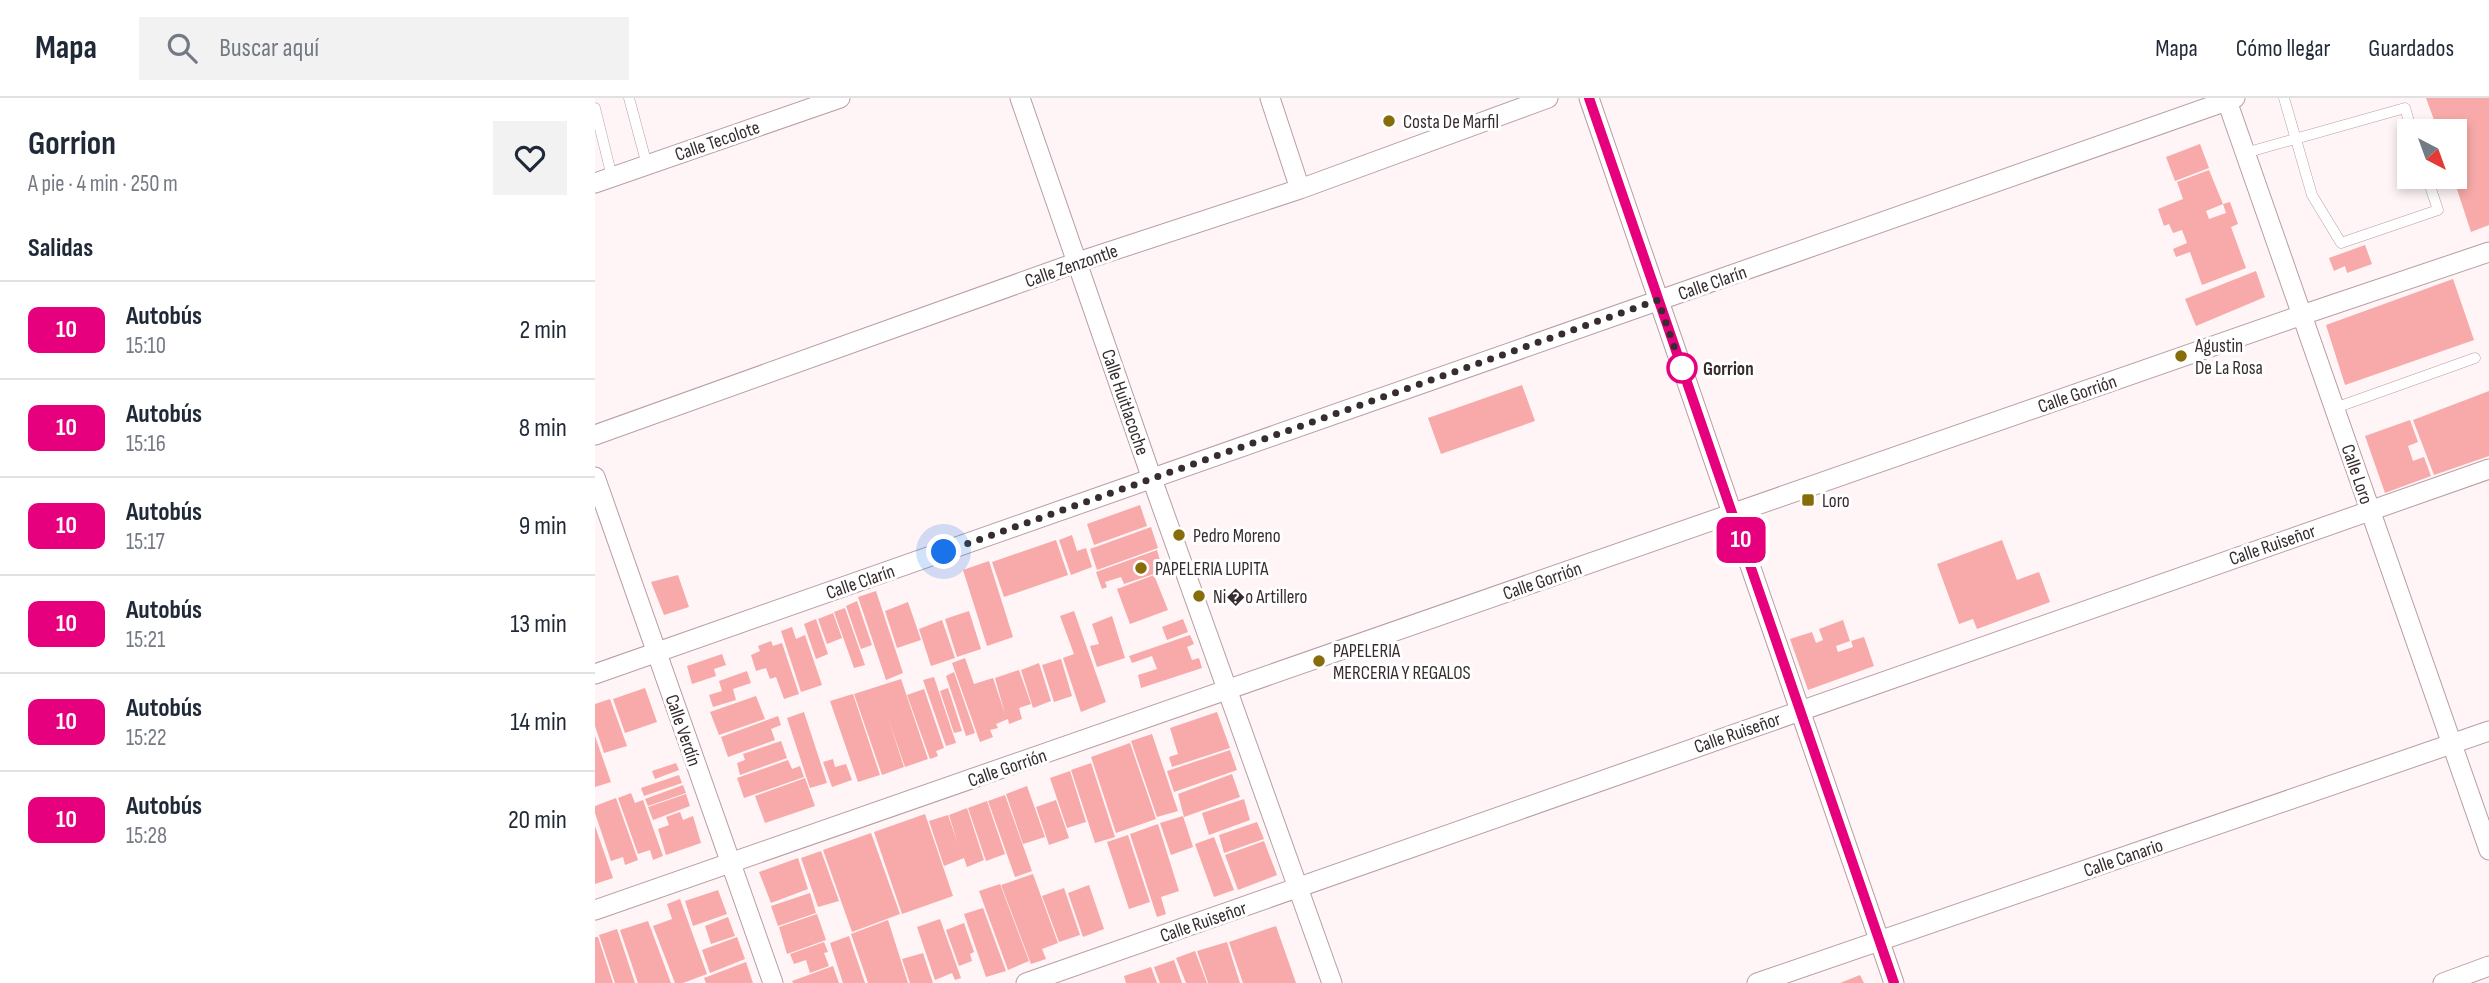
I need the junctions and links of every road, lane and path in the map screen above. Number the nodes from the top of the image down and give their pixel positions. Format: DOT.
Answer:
graph roads {
  1 [pos="629,98"];
  2 [pos="840,98"];
  3 [pos="1020,98"];
  4 [pos="1270,98"];
  5 [pos="1548,98"];
  6 [pos="1589,98"];
  7 [pos="2284,98"];
  8 [pos="2229,99"];
  9 [pos="595,108"];
  10 [pos="2409,119"];
  11 [pos="2297,139"];
  12 [pos="2245,153"];
  13 [pos="647,164"];
  14 [pos="603,180"];
  15 [pos="1300,189"];
  16 [pos="2431,189"];
  17 [pos="2489,252"];
  18 [pos="1078,262"];
  19 [pos="1658,300"];
  20 [pos="2302,315"];
  21 [pos="2475,358"];
  22 [pos="2335,408"];
  23 [pos="595,435"];
  24 [pos="2489,469"];
  25 [pos="595,477"];
  26 [pos="1152,479"];
  27 [pos="2371,509"];
  28 [pos="1732,514"];
  29 [pos="657,653"];
  30 [pos="595,674"];
  31 [pos="1228,690"];
  32 [pos="1800,710"];
  33 [pos="2489,731"];
  34 [pos="2451,744"];
  35 [pos="2489,850"];
  36 [pos="731,864"];
  37 [pos="1298,887"];
  38 [pos="595,910"];
  39 [pos="1879,941"];
  40 [pos="2489,966"];
  41 [pos="773,983"];
  42 [pos="1026,983"];
  43 [pos="1332,983"];
  44 [pos="1758,983"];
  45 [pos="1894,983"];
  46 [pos="2443,983"];
  1 -- 13 [label="lane"];
  2 -- 13 [label="street, Calle Tecolote"];
  3 -- 18 [label="street, Calle Huitlacoche"];
  4 -- 15 [label="street"];
  5 -- 15 [label="street, Calle Zenzontle"];
  6 -- 19 [label="street"];
  7 -- 11 [label="lane"];
  8 -- 12 [label="street, Calle Loro"];
  8 -- 19 [label="street, Calle Clarín"];
  9 -- 14 [label="lane"];
  10 -- 11 [label="lane"];
  11 -- 12 [label="lane"];
  11 -- 16 [label="lane"];
  12 -- 20 [label="street, Calle Loro"];
  13 -- 14 [label="street, Calle Tecolote"];
  15 -- 18 [label="street, Calle Zenzontle"];
  17 -- 20 [label="street, Calle Gorrión"];
  18 -- 23 [label="street, Calle Zenzontle"];
  18 -- 26 [label="street, Calle Huitlacoche"];
  19 -- 26 [label="street, Calle Clarín"];
  19 -- 28 [label="street"];
  20 -- 22 [label="street, Calle Loro"];
  20 -- 28 [label="street, Calle Gorrión"];
  21 -- 22 [label="lane"];
  22 -- 27 [label="street, Calle Loro"];
  24 -- 27 [label="street, Calle Ruiseñor"];
  25 -- 29 [label="street, Calle Verdín"];
  26 -- 29 [label="street, Calle Clarín"];
  26 -- 31 [label="street, Calle Huitlacoche"];
  27 -- 32 [label="street, Calle Ruiseñor"];
  27 -- 34 [label="street, Calle Loro"];
  28 -- 31 [label="street, Calle Gorrión"];
  28 -- 32 [label="street"];
  29 -- 30 [label="street, Calle Clarín"];
  29 -- 36 [label="street, Calle Verdín"];
  31 -- 36 [label="street, Calle Gorrión"];
  31 -- 37 [label="street, Calle Huitlacoche"];
  32 -- 37 [label="street, Calle Ruiseñor"];
  32 -- 39 [label="street"];
  33 -- 34 [label="street, Calle Canario"];
  34 -- 35 [label="street, Calle Loro"];
  34 -- 39 [label="street, Calle Canario"];
  36 -- 38 [label="street, Calle Gorrión"];
  36 -- 41 [label="street, Calle Verdín"];
  37 -- 42 [label="street, Calle Ruiseñor"];
  37 -- 43 [label="street, Calle Huitlacoche"];
  39 -- 44 [label="street, Calle Canario"];
  39 -- 45 [label="street"];
  40 -- 46 [label="street"];
}
